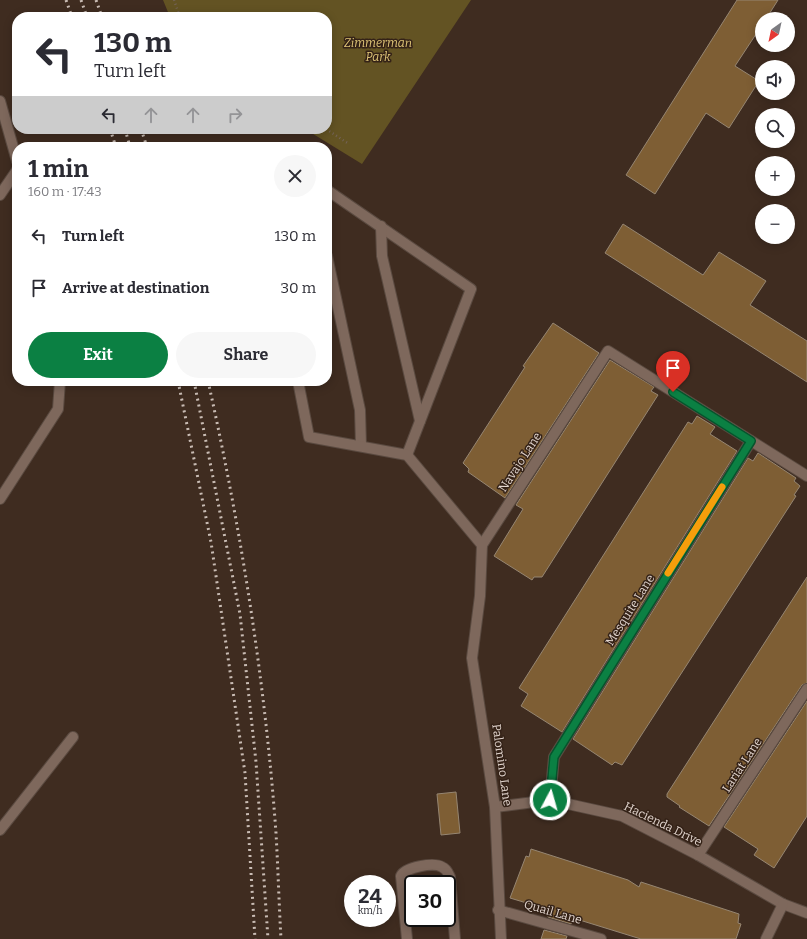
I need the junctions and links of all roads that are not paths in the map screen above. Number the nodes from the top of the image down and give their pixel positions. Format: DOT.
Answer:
graph roads {
  1 [pos="0,101"];
  2 [pos="12,143"];
  3 [pos="12,178"];
  4 [pos="332,193"];
  5 [pos="0,196"];
  6 [pos="381,226"];
  7 [pos="332,279"];
  8 [pos="60,386"];
  9 [pos="299,386"];
  10 [pos="420,421"];
  11 [pos="751,441"];
  12 [pos="361,446"];
  13 [pos="407,455"];
  14 [pos="807,476"];
  15 [pos="0,499"];
  16 [pos="482,545"];
  17 [pos="807,689"];
  18 [pos="73,737"];
  19 [pos="550,800"];
  20 [pos="495,807"];
  21 [pos="0,830"];
  22 [pos="698,855"];
  23 [pos="783,904"];
  24 [pos="498,910"];
  25 [pos="807,913"];
  26 [pos="407,939"];
  27 [pos="455,939"];
  28 [pos="500,939"];
  29 [pos="601,939"];
  30 [pos="766,939"];
  1 -- 2 [label="street"];
  3 -- 5 [label="street"];
  4 -- 6 [label="street"];
  6 -- 10 [label="street"];
  6 -- 10 [label="street"];
  7 -- 12 [label="street"];
  8 -- 15 [label="street"];
  9 -- 12 [label="street"];
  10 -- 13 [label="street"];
  11 -- 14 [label="street"];
  11 -- 16 [label="street, Navajo Lane"];
  11 -- 19 [label="street, Mesquite Lane"];
  12 -- 13 [label="street"];
  13 -- 16 [label="street"];
  16 -- 20 [label="street, Palomino Lane"];
  17 -- 22 [label="street, Lariat Lane"];
  18 -- 21 [label="street"];
  19 -- 20 [label="street, Hacienda Drive"];
  19 -- 22 [label="street, Hacienda Drive"];
  20 -- 24 [label="street, Palomino Lane"];
  22 -- 23 [label="street, Hacienda Drive"];
  23 -- 25 [label="street, Hacienda Drive"];
  23 -- 30 [label="street"];
  24 -- 28 [label="street, Palomino Lane"];
  24 -- 29 [label="street, Quail Lane"];
  26 -- 27 [label="street"];
}
